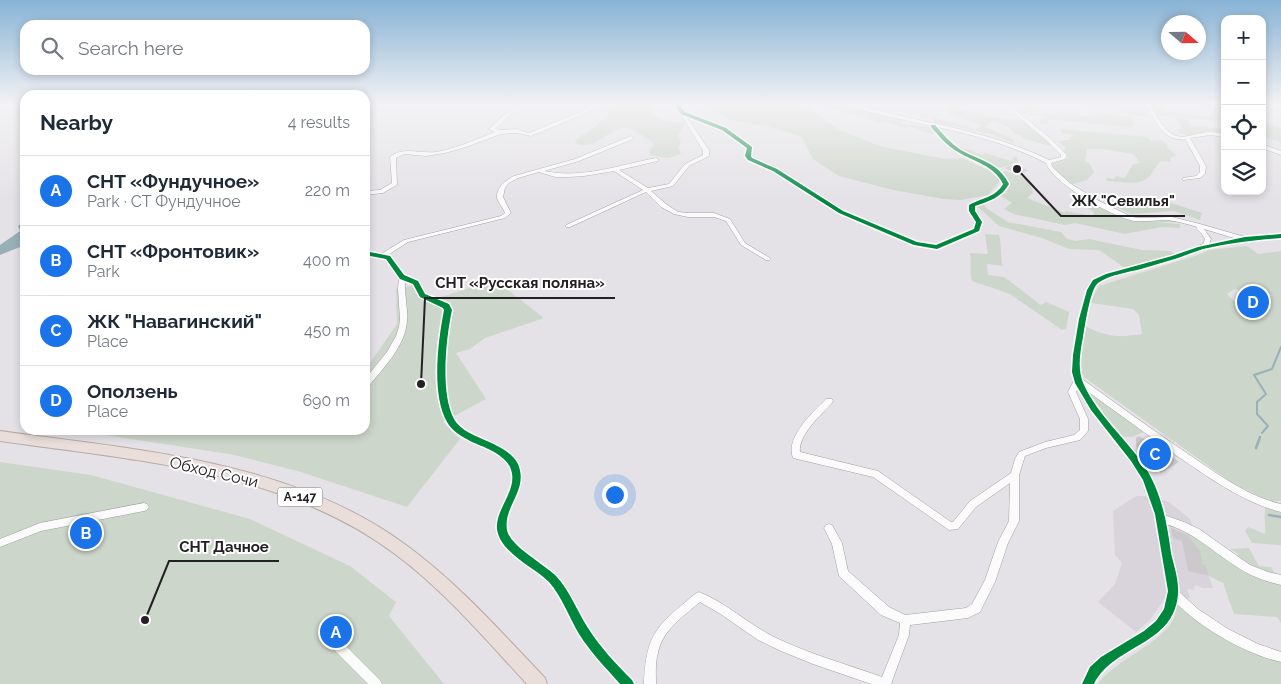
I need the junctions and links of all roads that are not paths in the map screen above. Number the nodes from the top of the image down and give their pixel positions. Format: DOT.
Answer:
graph roads {
  1 [pos="490,136"];
  2 [pos="696,136"];
  3 [pos="735,136"];
  4 [pos="942,136"];
  5 [pos="978,136"];
  6 [pos="1044,136"];
  7 [pos="1170,136"];
  8 [pos="1197,136"];
  9 [pos="631,138"];
  10 [pos="1187,138"];
  11 [pos="1266,147"];
  12 [pos="1281,153"];
  13 [pos="656,160"];
  14 [pos="1048,162"];
  15 [pos="616,170"];
  16 [pos="539,171"];
  17 [pos="1185,180"];
  18 [pos="647,190"];
  19 [pos="370,193"];
  20 [pos="1193,224"];
  21 [pos="568,226"];
  22 [pos="1281,236"];
  23 [pos="1245,239"];
  24 [pos="1200,248"];
  25 [pos="370,254"];
  26 [pos="384,255"];
  27 [pos="768,258"];
  28 [pos="402,277"];
  29 [pos="370,378"];
  30 [pos="1078,380"];
  31 [pos="829,401"];
  32 [pos="0,436"];
  33 [pos="1015,475"];
  34 [pos="144,507"];
  35 [pos="1281,508"];
  36 [pos="1160,518"];
  37 [pos="829,528"];
  38 [pos="0,543"];
  39 [pos="1281,580"];
  40 [pos="1174,594"];
  41 [pos="905,620"];
  42 [pos="325,633"];
  43 [pos="1281,657"];
  44 [pos="376,684"];
  45 [pos="539,684"];
  46 [pos="628,684"];
  47 [pos="650,684"];
  48 [pos="884,684"];
  49 [pos="1088,684"];
  1 -- 19 [label="street"];
  2 -- 18 [label="street"];
  3 -- 4 [label="street"];
  5 -- 14 [label="street"];
  6 -- 14 [label="street"];
  7 -- 10 [label="street"];
  8 -- 10 [label="street"];
  9 -- 16 [label="street"];
  10 -- 17 [label="street"];
  11 -- 12 [label="street"];
  13 -- 15 [label="street"];
  14 -- 20 [label="street"];
  15 -- 16 [label="street"];
  15 -- 18 [label="street"];
  16 -- 26 [label="street"];
  18 -- 21 [label="street"];
  18 -- 27 [label="street"];
  20 -- 23 [label="street"];
  20 -- 24 [label="street"];
  22 -- 23 [label="street"];
  23 -- 24 [label="street"];
  24 -- 30 [label="street"];
  25 -- 26 [label="street"];
  26 -- 28 [label="street"];
  28 -- 29 [label="street"];
  28 -- 46 [label="street"];
  30 -- 33 [label="street"];
  30 -- 35 [label="street"];
  30 -- 36 [label="street"];
  31 -- 33 [label="street"];
  32 -- 45 [label="highway, Обход Сочи / А-147"];
  33 -- 41 [label="street"];
  34 -- 38 [label="street"];
  36 -- 39 [label="street"];
  36 -- 40 [label="street"];
  37 -- 41 [label="street"];
  40 -- 43 [label="street"];
  40 -- 49 [label="street"];
  41 -- 48 [label="street"];
  42 -- 44 [label="street"];
  47 -- 48 [label="street"];
}
